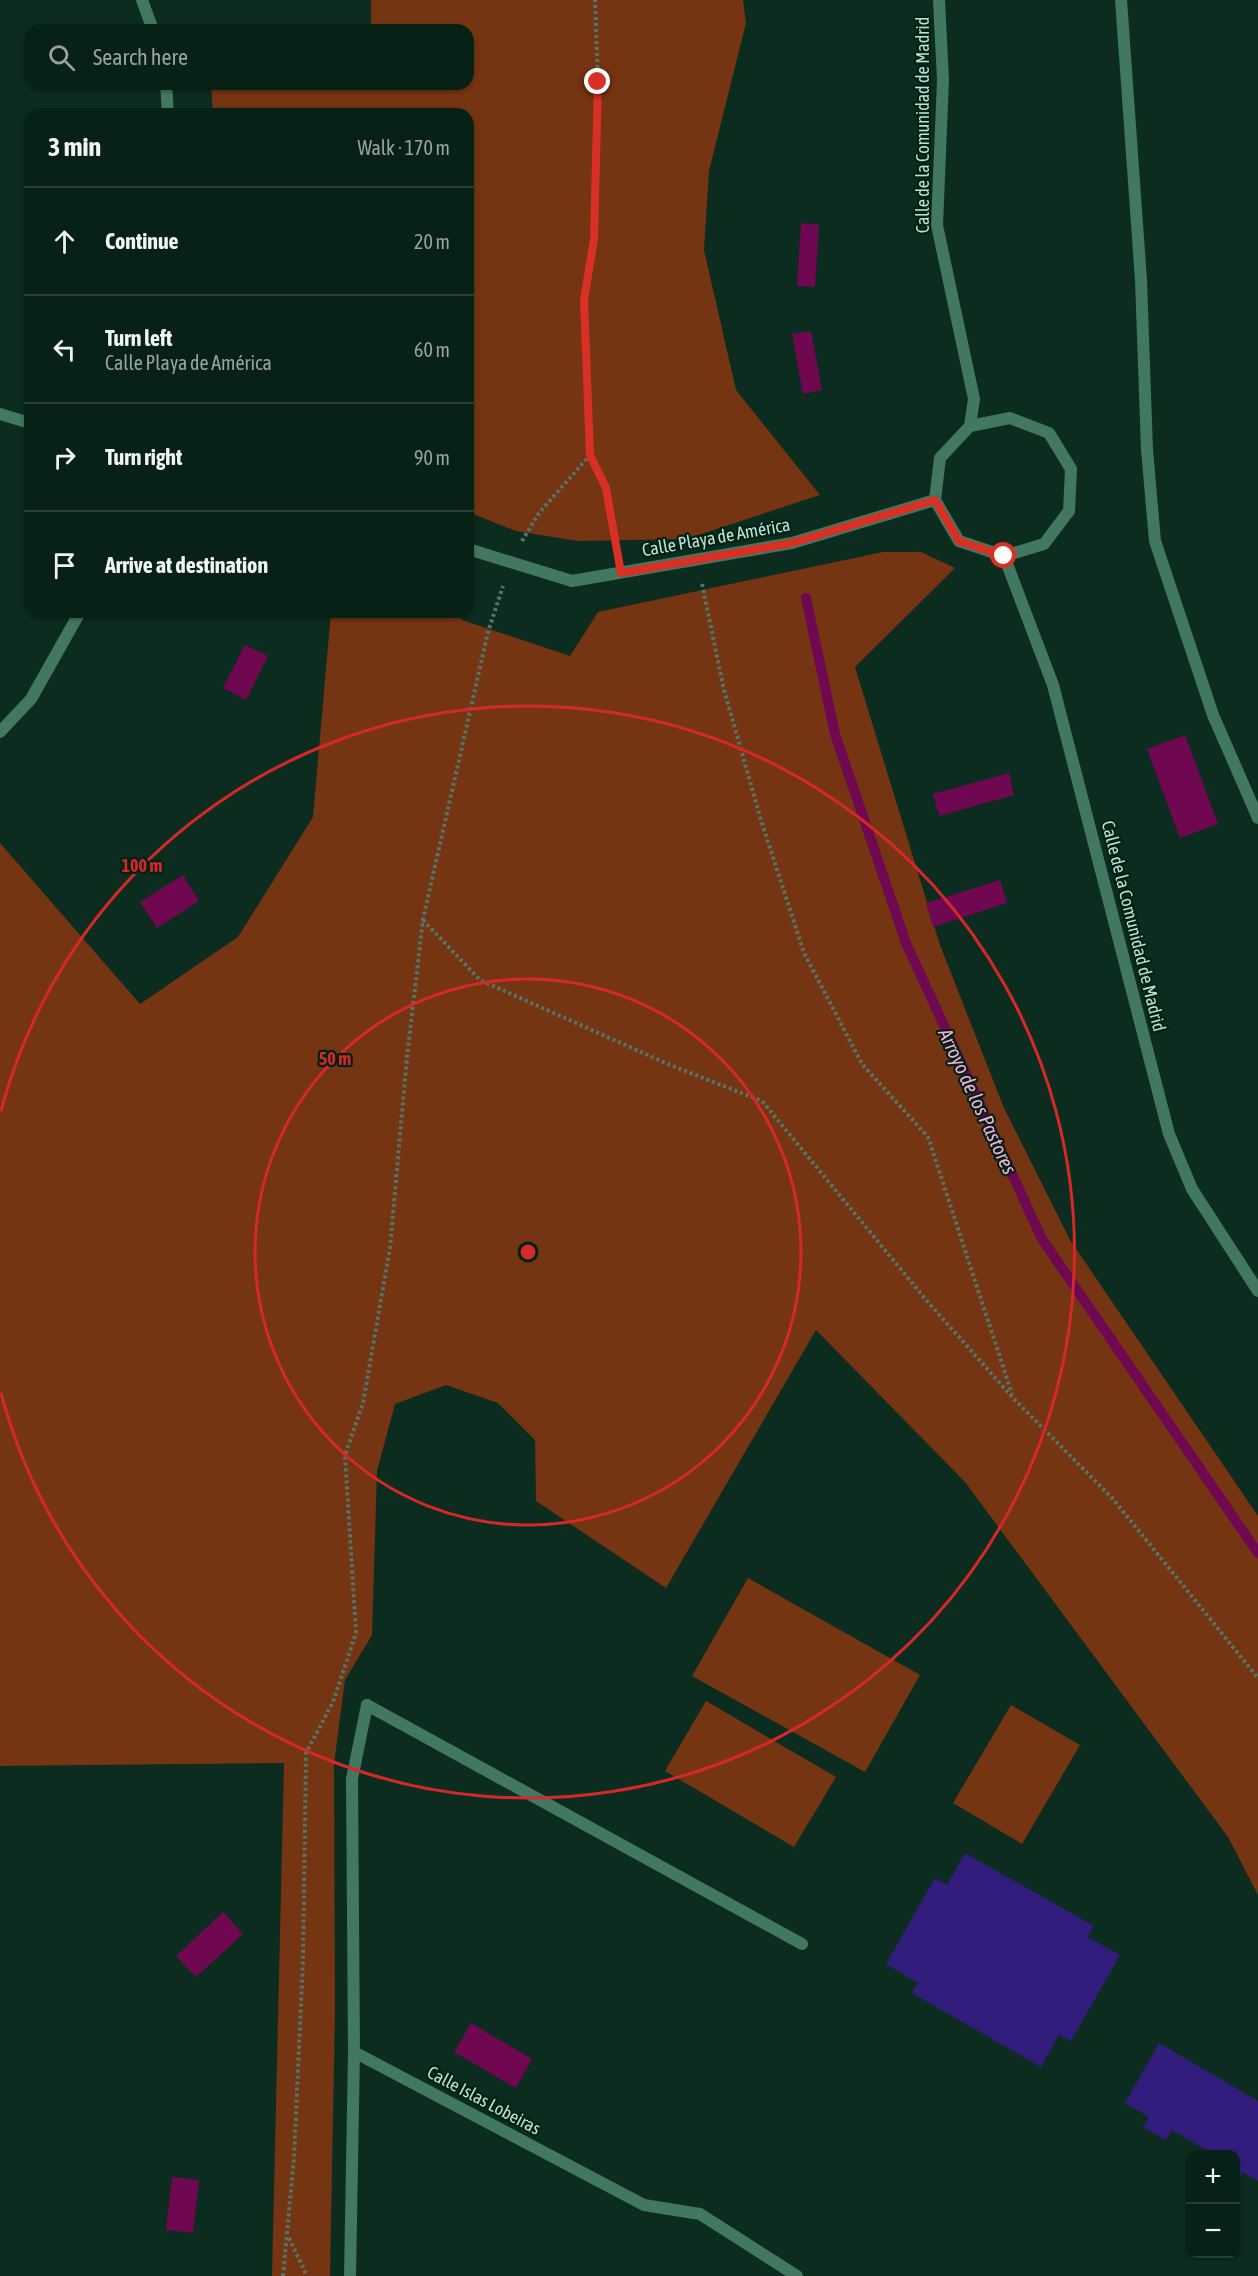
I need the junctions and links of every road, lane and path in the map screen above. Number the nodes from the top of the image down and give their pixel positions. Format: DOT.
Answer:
graph roads {
  1 [pos="142,0"];
  2 [pos="595,0"];
  3 [pos="939,0"];
  4 [pos="1121,0"];
  5 [pos="151,24"];
  6 [pos="166,90"];
  7 [pos="167,108"];
  8 [pos="0,414"];
  9 [pos="24,421"];
  10 [pos="970,426"];
  11 [pos="590,455"];
  12 [pos="935,500"];
  13 [pos="474,551"];
  14 [pos="1004,556"];
  15 [pos="697,560"];
  16 [pos="511,562"];
  17 [pos="621,573"];
  18 [pos="77,618"];
  19 [pos="0,732"];
  20 [pos="1258,818"];
  21 [pos="423,919"];
  22 [pos="1258,1291"];
  23 [pos="1013,1398"];
  24 [pos="1258,1678"];
  25 [pos="802,1944"];
  26 [pos="354,2052"];
  27 [pos="288,2238"];
  28 [pos="283,2276"];
  29 [pos="307,2276"];
  30 [pos="350,2276"];
  31 [pos="796,2276"];
  1 -- 5 [label="street"];
  2 -- 11 [label="path"];
  3 -- 10 [label="street, Calle de la Comunidad de Madrid"];
  4 -- 20 [label="street"];
  6 -- 7 [label="street"];
  8 -- 9 [label="street"];
  10 -- 12 [label="street"];
  10 -- 14 [label="street"];
  11 -- 16 [label="path"];
  11 -- 17 [label="path"];
  12 -- 14 [label="street"];
  12 -- 15 [label="street, Calle Playa de América"];
  13 -- 16 [label="street, Calle Playa de América"];
  14 -- 22 [label="street, Calle de la Comunidad de Madrid"];
  15 -- 17 [label="street, Calle Playa de América"];
  15 -- 23 [label="path"];
  16 -- 17 [label="street, Calle Playa de América"];
  16 -- 21 [label="path"];
  18 -- 19 [label="street"];
  21 -- 23 [label="path"];
  21 -- 27 [label="path"];
  23 -- 24 [label="path"];
  25 -- 26 [label="street"];
  26 -- 30 [label="street"];
  26 -- 31 [label="street, Calle Islas Lobeiras"];
  27 -- 28 [label="path"];
  27 -- 29 [label="path"];
}
